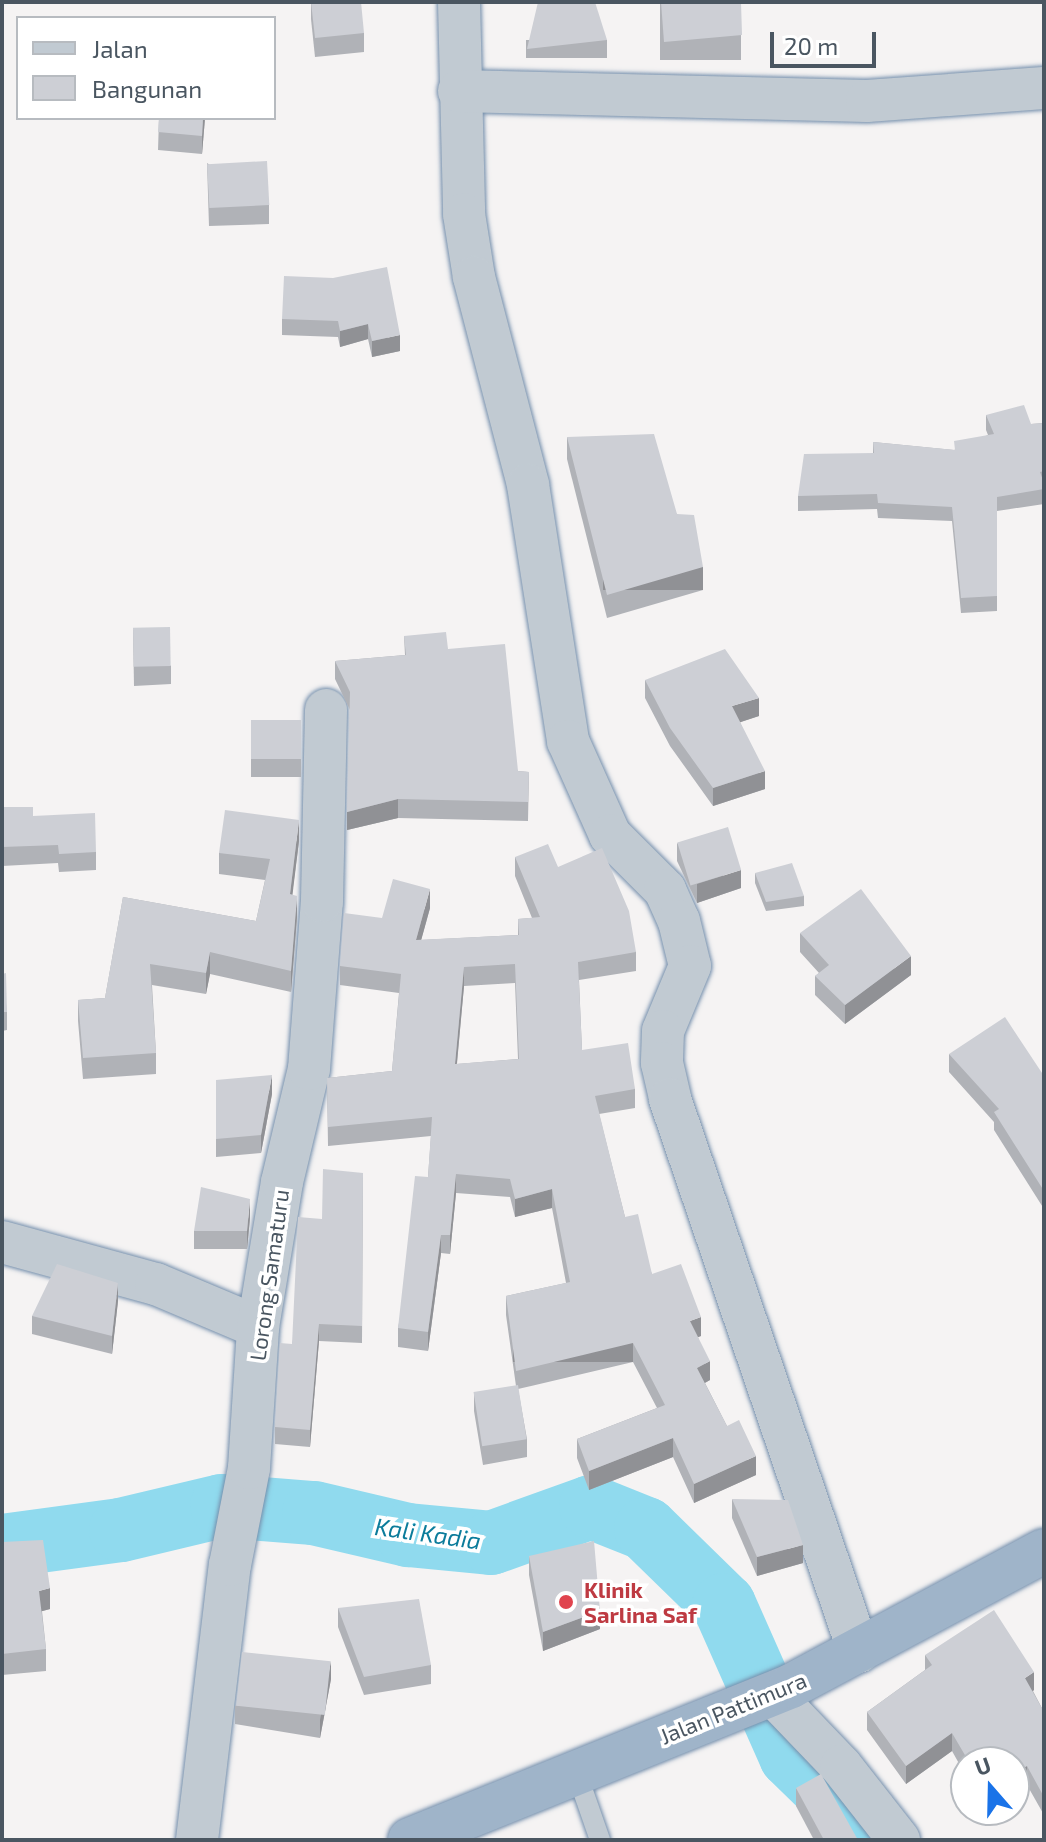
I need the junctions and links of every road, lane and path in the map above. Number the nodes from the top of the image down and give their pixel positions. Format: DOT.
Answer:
graph roads {
  1 [pos="459,2"];
  2 [pos="1044,88"];
  3 [pos="459,91"];
  4 [pos="326,710"];
  5 [pos="2,1242"];
  6 [pos="258,1327"];
  7 [pos="1044,1551"];
  8 [pos="848,1658"];
  9 [pos="769,1695"];
  10 [pos="576,1771"];
  11 [pos="197,1840"];
  12 [pos="410,1840"];
  13 [pos="600,1840"];
  14 [pos="899,1840"];
  1 -- 3 [label="street"];
  2 -- 3 [label="street"];
  3 -- 8 [label="street"];
  4 -- 6 [label="street, Lorong Samaturu"];
  5 -- 6 [label="street"];
  6 -- 11 [label="street, Lorong Samaturu"];
  7 -- 8 [label="highway, Jalan Pattimura"];
  8 -- 9 [label="highway, Jalan Pattimura"];
  9 -- 10 [label="highway, Jalan Pattimura"];
  9 -- 14 [label="street"];
  10 -- 12 [label="highway, Jalan Pattimura"];
  10 -- 13 [label="lane"];
}
